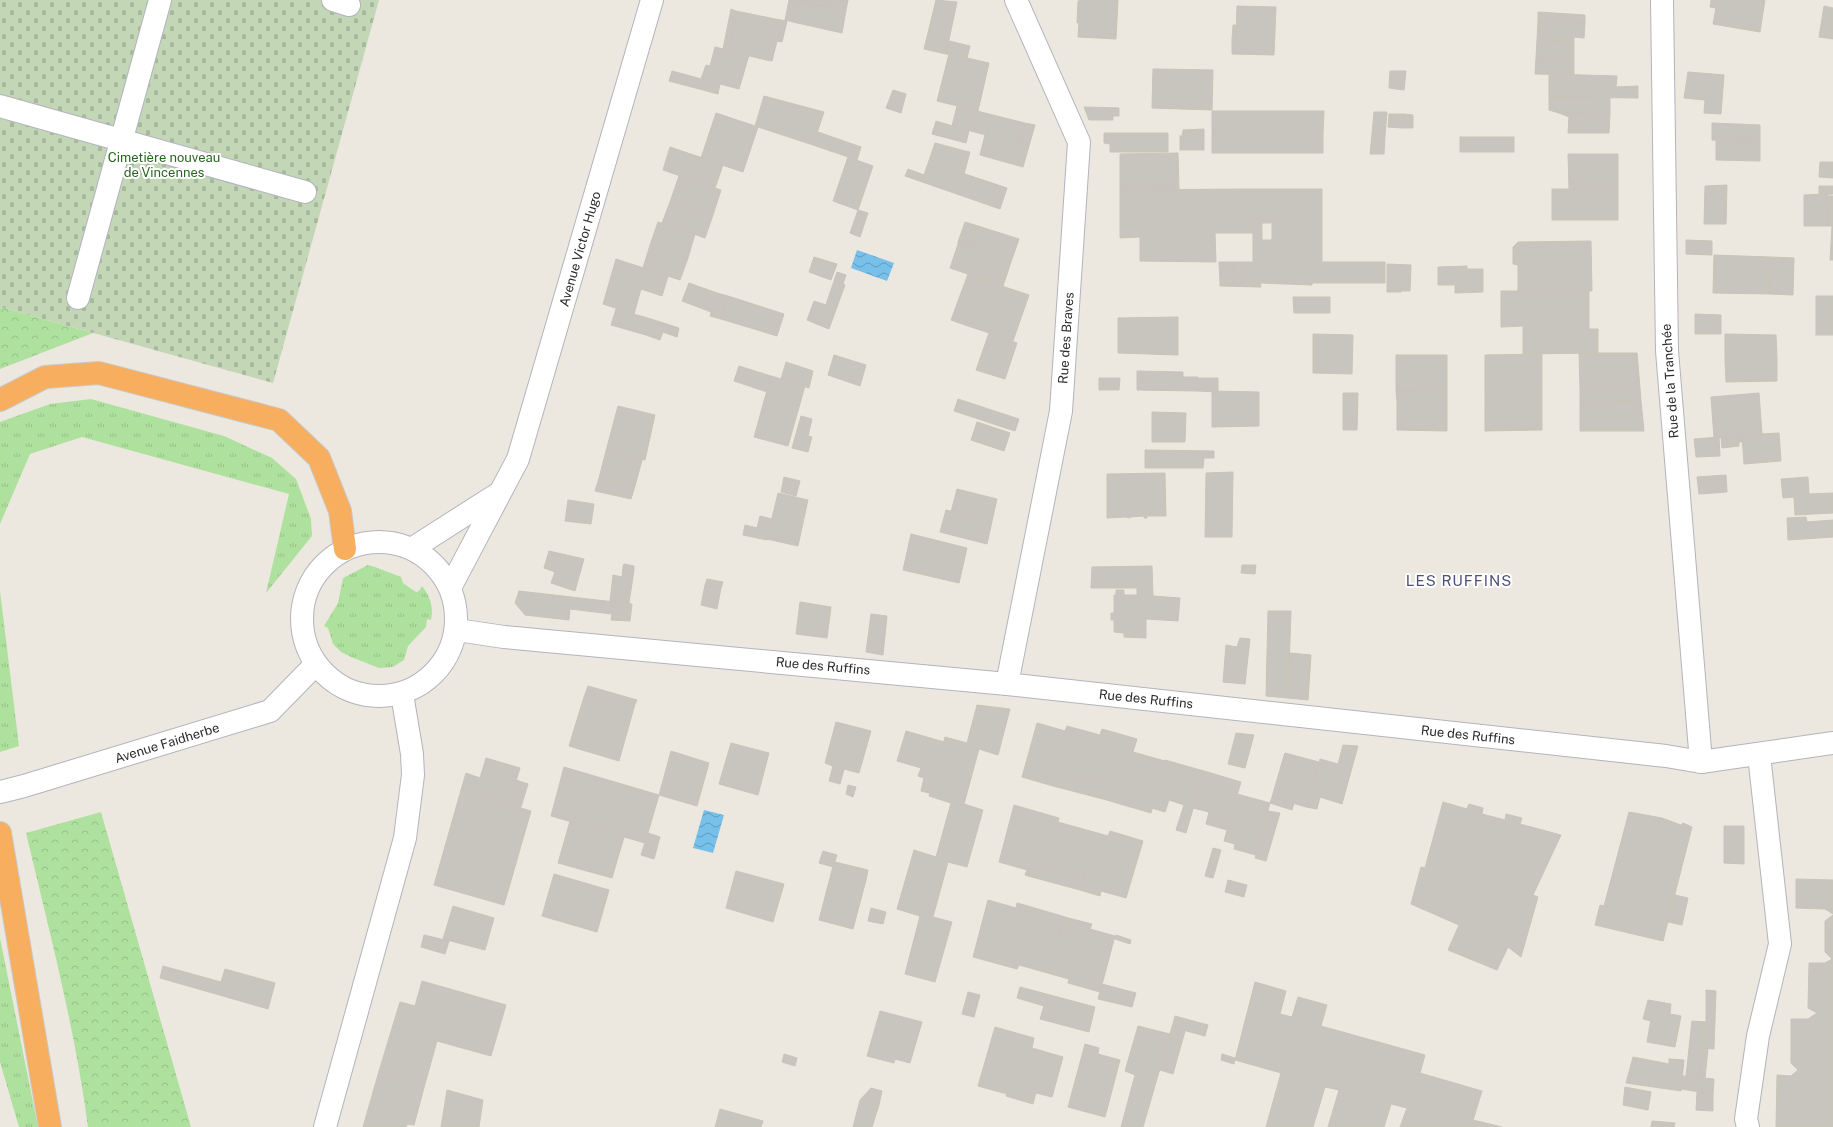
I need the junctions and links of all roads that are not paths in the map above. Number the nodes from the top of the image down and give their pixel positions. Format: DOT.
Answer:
graph roads {
  1 [pos="160,0"];
  2 [pos="652,0"];
  3 [pos="1016,0"];
  4 [pos="1662,0"];
  5 [pos="0,106"];
  6 [pos="121,141"];
  7 [pos="306,192"];
  8 [pos="78,298"];
  9 [pos="0,400"];
  10 [pos="499,494"];
  11 [pos="413,548"];
  12 [pos="345,549"];
  13 [pos="450,586"];
  14 [pos="457,630"];
  15 [pos="316,664"];
  16 [pos="1007,684"];
  17 [pos="402,694"];
  18 [pos="1833,743"];
  19 [pos="1759,755"];
  20 [pos="1701,762"];
  21 [pos="0,792"];
  22 [pos="0,833"];
  23 [pos="50,1127"];
  24 [pos="325,1127"];
  25 [pos="1748,1127"];
  1 -- 6 [label="street"];
  2 -- 10 [label="street, Avenue Victor Hugo"];
  3 -- 16 [label="street, Rue des Braves"];
  4 -- 20 [label="street, Rue de la Tranchée"];
  5 -- 6 [label="street"];
  6 -- 7 [label="street"];
  6 -- 8 [label="street"];
  9 -- 12 [label="highway"];
  10 -- 11 [label="street, Avenue Victor Hugo"];
  10 -- 13 [label="street, Avenue Victor Hugo"];
  11 -- 12 [label="street"];
  11 -- 13 [label="street"];
  12 -- 15 [label="street"];
  13 -- 14 [label="street"];
  14 -- 16 [label="street, Rue des Ruffins"];
  14 -- 17 [label="street"];
  15 -- 17 [label="street"];
  15 -- 21 [label="street, Avenue Faidherbe"];
  16 -- 20 [label="street, Rue des Ruffins"];
  17 -- 24 [label="street"];
  18 -- 19 [label="street, Rue des Ruffins"];
  19 -- 20 [label="street, Rue des Ruffins"];
  19 -- 25 [label="street"];
  22 -- 23 [label="highway"];
}
